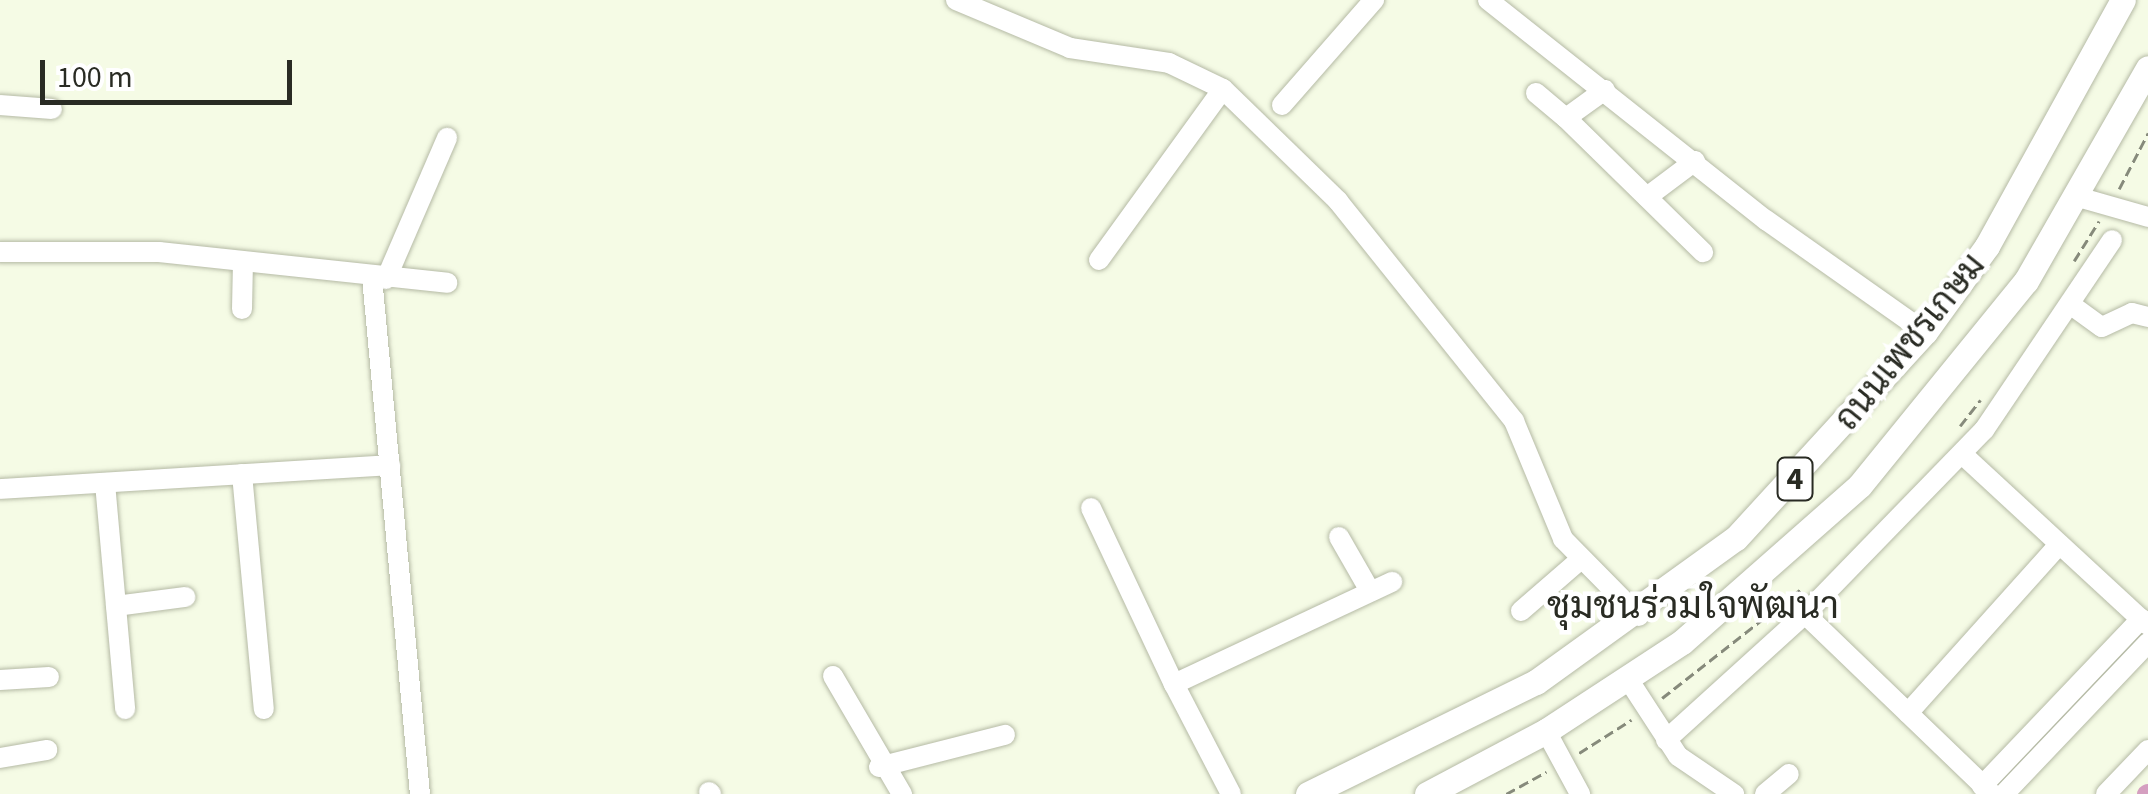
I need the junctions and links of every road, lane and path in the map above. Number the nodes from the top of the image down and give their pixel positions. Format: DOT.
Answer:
graph roads {
  1 [pos="956,0"];
  2 [pos="1374,0"];
  3 [pos="1488,0"];
  4 [pos="2123,0"];
  5 [pos="2145,79"];
  6 [pos="1224,89"];
  7 [pos="1605,90"];
  8 [pos="1536,93"];
  9 [pos="1282,104"];
  10 [pos="0,105"];
  11 [pos="52,109"];
  12 [pos="1566,118"];
  13 [pos="447,138"];
  14 [pos="1694,161"];
  15 [pos="1647,196"];
  16 [pos="2078,197"];
  17 [pos="2148,217"];
  18 [pos="2112,240"];
  19 [pos="0,252"];
  20 [pos="1704,252"];
  21 [pos="1100,260"];
  22 [pos="243,262"];
  23 [pos="379,278"];
  24 [pos="447,283"];
  25 [pos="2074,307"];
  26 [pos="242,309"];
  27 [pos="2148,317"];
  28 [pos="1926,332"];
  29 [pos="1962,454"];
  30 [pos="390,464"];
  31 [pos="242,474"];
  32 [pos="105,483"];
  33 [pos="0,490"];
  34 [pos="1091,508"];
  35 [pos="1339,537"];
  36 [pos="2059,545"];
  37 [pos="1581,559"];
  38 [pos="1392,582"];
  39 [pos="1370,591"];
  40 [pos="185,597"];
  41 [pos="116,606"];
  42 [pos="1521,611"];
  43 [pos="1805,614"];
  44 [pos="1638,616"];
  45 [pos="2145,622"];
  46 [pos="2148,643"];
  47 [pos="833,676"];
  48 [pos="49,677"];
  49 [pos="1628,679"];
  50 [pos="0,680"];
  51 [pos="1174,684"];
  52 [pos="126,709"];
  53 [pos="264,709"];
  54 [pos="1908,713"];
  55 [pos="1546,731"];
  56 [pos="1005,735"];
  57 [pos="1666,740"];
  58 [pos="46,750"];
  59 [pos="2148,750"];
  60 [pos="0,758"];
  61 [pos="879,766"];
  62 [pos="1789,774"];
  63 [pos="1987,790"];
  64 [pos="420,794"];
  65 [pos="902,794"];
  66 [pos="1231,794"];
  67 [pos="1308,794"];
  68 [pos="1426,794"];
  69 [pos="1580,794"];
  70 [pos="1734,794"];
  71 [pos="1765,794"];
  72 [pos="2004,794"];
  73 [pos="2106,794"];
  1 -- 6 [label="street"];
  2 -- 9 [label="street"];
  3 -- 7 [label="street"];
  4 -- 28 [label="main road, ถนนเพชรเกษม / 4"];
  5 -- 16 [label="main road, ถนนเพชรเกษม / 4"];
  6 -- 21 [label="street"];
  6 -- 37 [label="street"];
  7 -- 12 [label="street"];
  7 -- 14 [label="street"];
  8 -- 12 [label="street"];
  10 -- 11 [label="street"];
  12 -- 15 [label="street"];
  13 -- 23 [label="street"];
  14 -- 15 [label="street"];
  14 -- 28 [label="street"];
  15 -- 20 [label="street"];
  16 -- 17 [label="street"];
  16 -- 49 [label="main road, ถนนเพชรเกษม / 4"];
  18 -- 25 [label="street"];
  19 -- 22 [label="street"];
  22 -- 23 [label="street"];
  22 -- 26 [label="street"];
  23 -- 24 [label="street"];
  23 -- 30 [label="street"];
  25 -- 27 [label="street"];
  25 -- 29 [label="street"];
  28 -- 44 [label="main road, ถนนเพชรเกษม / 4"];
  29 -- 36 [label="street"];
  29 -- 43 [label="street"];
  30 -- 31 [label="street"];
  30 -- 64 [label="street"];
  31 -- 32 [label="street"];
  31 -- 53 [label="street"];
  32 -- 33 [label="street"];
  32 -- 41 [label="street"];
  34 -- 51 [label="street"];
  35 -- 39 [label="street"];
  36 -- 45 [label="street"];
  36 -- 54 [label="street"];
  37 -- 42 [label="street"];
  37 -- 44 [label="street"];
  38 -- 39 [label="street"];
  39 -- 51 [label="street"];
  40 -- 41 [label="street"];
  41 -- 52 [label="street"];
  43 -- 54 [label="street"];
  43 -- 57 [label="street"];
  44 -- 67 [label="main road, ถนนเพชรเกษม / 4"];
  45 -- 63 [label="street"];
  46 -- 72 [label="street"];
  47 -- 61 [label="street"];
  48 -- 50 [label="street"];
  49 -- 55 [label="main road, ถนนเพชรเกษม / 4"];
  49 -- 57 [label="street"];
  51 -- 66 [label="street"];
  54 -- 63 [label="street"];
  55 -- 68 [label="main road, ถนนเพชรเกษม / 4"];
  55 -- 69 [label="street"];
  56 -- 61 [label="street"];
  57 -- 70 [label="street"];
  58 -- 60 [label="street"];
  59 -- 73 [label="street"];
  61 -- 65 [label="street"];
  62 -- 71 [label="street"];
}
